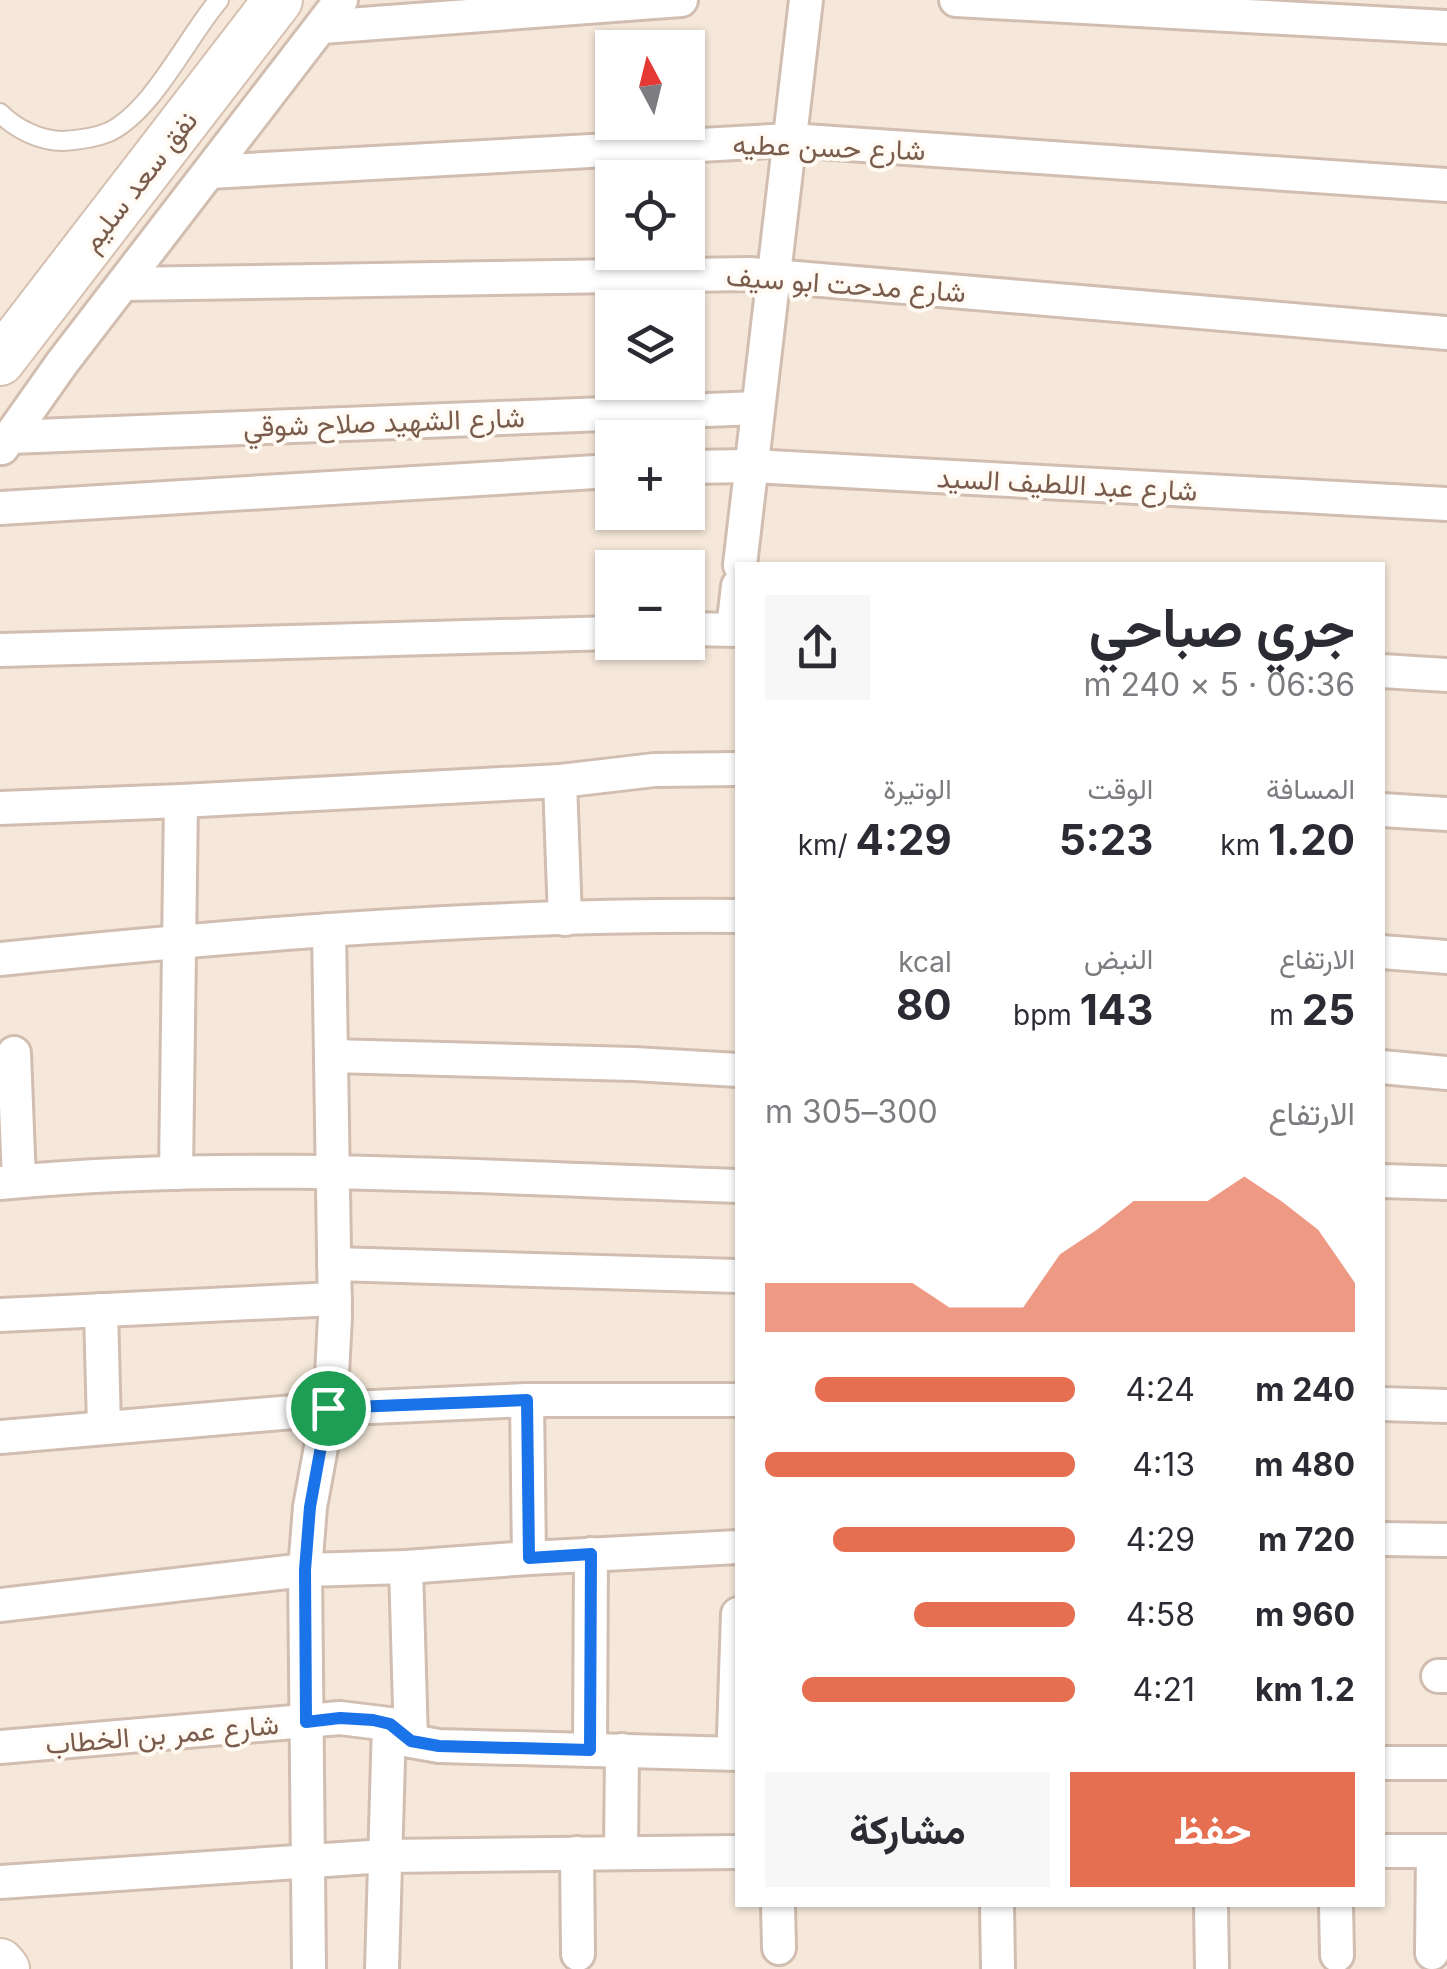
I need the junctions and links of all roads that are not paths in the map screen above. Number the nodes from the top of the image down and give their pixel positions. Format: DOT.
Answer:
graph roads {
  1 [pos="219,0"];
  2 [pos="278,0"];
  3 [pos="341,0"];
  4 [pos="681,0"];
  5 [pos="806,0"];
  6 [pos="956,0"];
  7 [pos="322,27"];
  8 [pos="1447,27"];
  9 [pos="0,113"];
  10 [pos="790,140"];
  11 [pos="210,172"];
  12 [pos="1447,185"];
  13 [pos="774,276"];
  14 [pos="122,284"];
  15 [pos="1447,333"];
  16 [pos="0,362"];
  17 [pos="758,408"];
  18 [pos="5,444"];
  19 [pos="751,466"];
  20 [pos="705,467"];
  21 [pos="595,472"];
  22 [pos="1447,504"];
  23 [pos="0,508"];
  24 [pos="740,562"];
  25 [pos="705,629"];
  26 [pos="735,629"];
  27 [pos="595,632"];
  28 [pos="0,650"];
  29 [pos="1385,671"];
  30 [pos="1447,675"];
  31 [pos="735,769"];
  32 [pos="560,782"];
  33 [pos="181,801"];
  34 [pos="0,808"];
  35 [pos="1385,810"];
  36 [pos="1447,814"];
  37 [pos="735,916"];
  38 [pos="565,919"];
  39 [pos="329,930"];
  40 [pos="178,941"];
  41 [pos="1385,952"];
  42 [pos="1447,957"];
  43 [pos="0,958"];
  44 [pos="14,1053"];
  45 [pos="331,1056"];
  46 [pos="1385,1067"];
  47 [pos="735,1070"];
  48 [pos="1447,1073"];
  49 [pos="333,1171"];
  50 [pos="176,1173"];
  51 [pos="1385,1181"];
  52 [pos="10,1182"];
  53 [pos="1447,1184"];
  54 [pos="735,1186"];
  55 [pos="334,1264"];
  56 [pos="735,1276"];
  57 [pos="335,1298"];
  58 [pos="101,1310"];
  59 [pos="0,1314"];
  60 [pos="527,1400"];
  61 [pos="735,1400"];
  62 [pos="1385,1404"];
  63 [pos="1447,1406"];
  64 [pos="328,1408"];
  65 [pos="104,1427"];
  66 [pos="0,1436"];
  67 [pos="1385,1539"];
  68 [pos="1447,1540"];
  69 [pos="735,1547"];
  70 [pos="591,1554"];
  71 [pos="529,1558"];
  72 [pos="406,1567"];
  73 [pos="305,1570"];
  74 [pos="0,1605"];
  75 [pos="735,1705"];
  76 [pos="306,1722"];
  77 [pos="400,1732"];
  78 [pos="735,1739"];
  79 [pos="0,1748"];
  80 [pos="606,1750"];
  81 [pos="735,1751"];
  82 [pos="1385,1763"];
  83 [pos="1447,1763"];
  84 [pos="1385,1851"];
  85 [pos="1440,1851"];
  86 [pos="735,1852"];
  87 [pos="577,1853"];
  88 [pos="621,1853"];
  89 [pos="385,1856"];
  90 [pos="308,1860"];
  91 [pos="0,1882"];
  92 [pos="778,1907"];
  93 [pos="997,1907"];
  94 [pos="1212,1907"];
  95 [pos="1336,1907"];
  96 [pos="779,1948"];
  97 [pos="1432,1953"];
  98 [pos="578,1954"];
  99 [pos="1338,1955"];
  100 [pos="0,1963"];
  101 [pos="5,1969"];
  102 [pos="309,1969"];
  103 [pos="382,1969"];
  104 [pos="998,1969"];
  105 [pos="1212,1969"];
  1 -- 9 [label="lane"];
  2 -- 16 [label="street, نفق سعد سليم"];
  3 -- 7 [label="street"];
  4 -- 7 [label="street"];
  5 -- 10 [label="street"];
  6 -- 8 [label="street"];
  7 -- 11 [label="street"];
  10 -- 11 [label="street, شارع حسن عطيه"];
  10 -- 12 [label="street, شارع حسن عطيه"];
  10 -- 13 [label="street"];
  11 -- 14 [label="street"];
  13 -- 14 [label="street, شارع مدحت ابو سيف"];
  13 -- 15 [label="street, شارع مدحت ابو سيف"];
  13 -- 17 [label="street"];
  14 -- 18 [label="street"];
  17 -- 18 [label="street, شارع الشهيد صلاح شوقي"];
  17 -- 19 [label="street"];
  19 -- 20 [label="street, شارع عبد اللطيف السيد"];
  19 -- 22 [label="street, شارع عبد اللطيف السيد"];
  19 -- 24 [label="street"];
  21 -- 23 [label="street"];
  25 -- 26 [label="street"];
  27 -- 28 [label="street"];
  29 -- 30 [label="street"];
  31 -- 32 [label="street"];
  32 -- 33 [label="street"];
  32 -- 38 [label="street"];
  33 -- 34 [label="street"];
  33 -- 40 [label="street"];
  35 -- 36 [label="street"];
  37 -- 38 [label="street"];
  38 -- 39 [label="street"];
  39 -- 40 [label="street"];
  39 -- 45 [label="street"];
  40 -- 43 [label="street"];
  40 -- 50 [label="street"];
  41 -- 42 [label="street"];
  44 -- 52 [label="street"];
  45 -- 47 [label="street"];
  45 -- 49 [label="street"];
  46 -- 48 [label="street"];
  49 -- 50 [label="street"];
  49 -- 54 [label="street"];
  49 -- 55 [label="street"];
  50 -- 52 [label="street"];
  51 -- 53 [label="street"];
  55 -- 56 [label="street"];
  55 -- 57 [label="street"];
  57 -- 58 [label="street"];
  57 -- 64 [label="street"];
  58 -- 59 [label="street"];
  58 -- 65 [label="street"];
  60 -- 61 [label="street"];
  60 -- 64 [label="street"];
  60 -- 71 [label="street"];
  62 -- 63 [label="street"];
  64 -- 65 [label="street"];
  64 -- 73 [label="street"];
  65 -- 66 [label="street"];
  67 -- 68 [label="street"];
  69 -- 70 [label="street"];
  70 -- 71 [label="street"];
  70 -- 80 [label="street"];
  71 -- 72 [label="street"];
  72 -- 73 [label="street"];
  72 -- 77 [label="street"];
  73 -- 74 [label="street"];
  73 -- 76 [label="street"];
  75 -- 78 [label="street"];
  76 -- 77 [label="street, شارع عمر بن الخطاب"];
  76 -- 79 [label="street, شارع عمر بن الخطاب"];
  76 -- 90 [label="street"];
  77 -- 80 [label="street, شارع عمر بن الخطاب"];
  77 -- 89 [label="street"];
  80 -- 81 [label="street, شارع عمر بن الخطاب"];
  80 -- 88 [label="street"];
  82 -- 83 [label="street"];
  84 -- 85 [label="street"];
  85 -- 97 [label="street"];
  86 -- 88 [label="street"];
  87 -- 88 [label="street"];
  87 -- 89 [label="street"];
  87 -- 98 [label="street"];
  89 -- 90 [label="street"];
  89 -- 103 [label="street"];
  90 -- 91 [label="street"];
  90 -- 102 [label="street"];
  92 -- 96 [label="street"];
  93 -- 104 [label="street"];
  94 -- 105 [label="street"];
  95 -- 99 [label="street"];
  100 -- 101 [label="street"];
}
